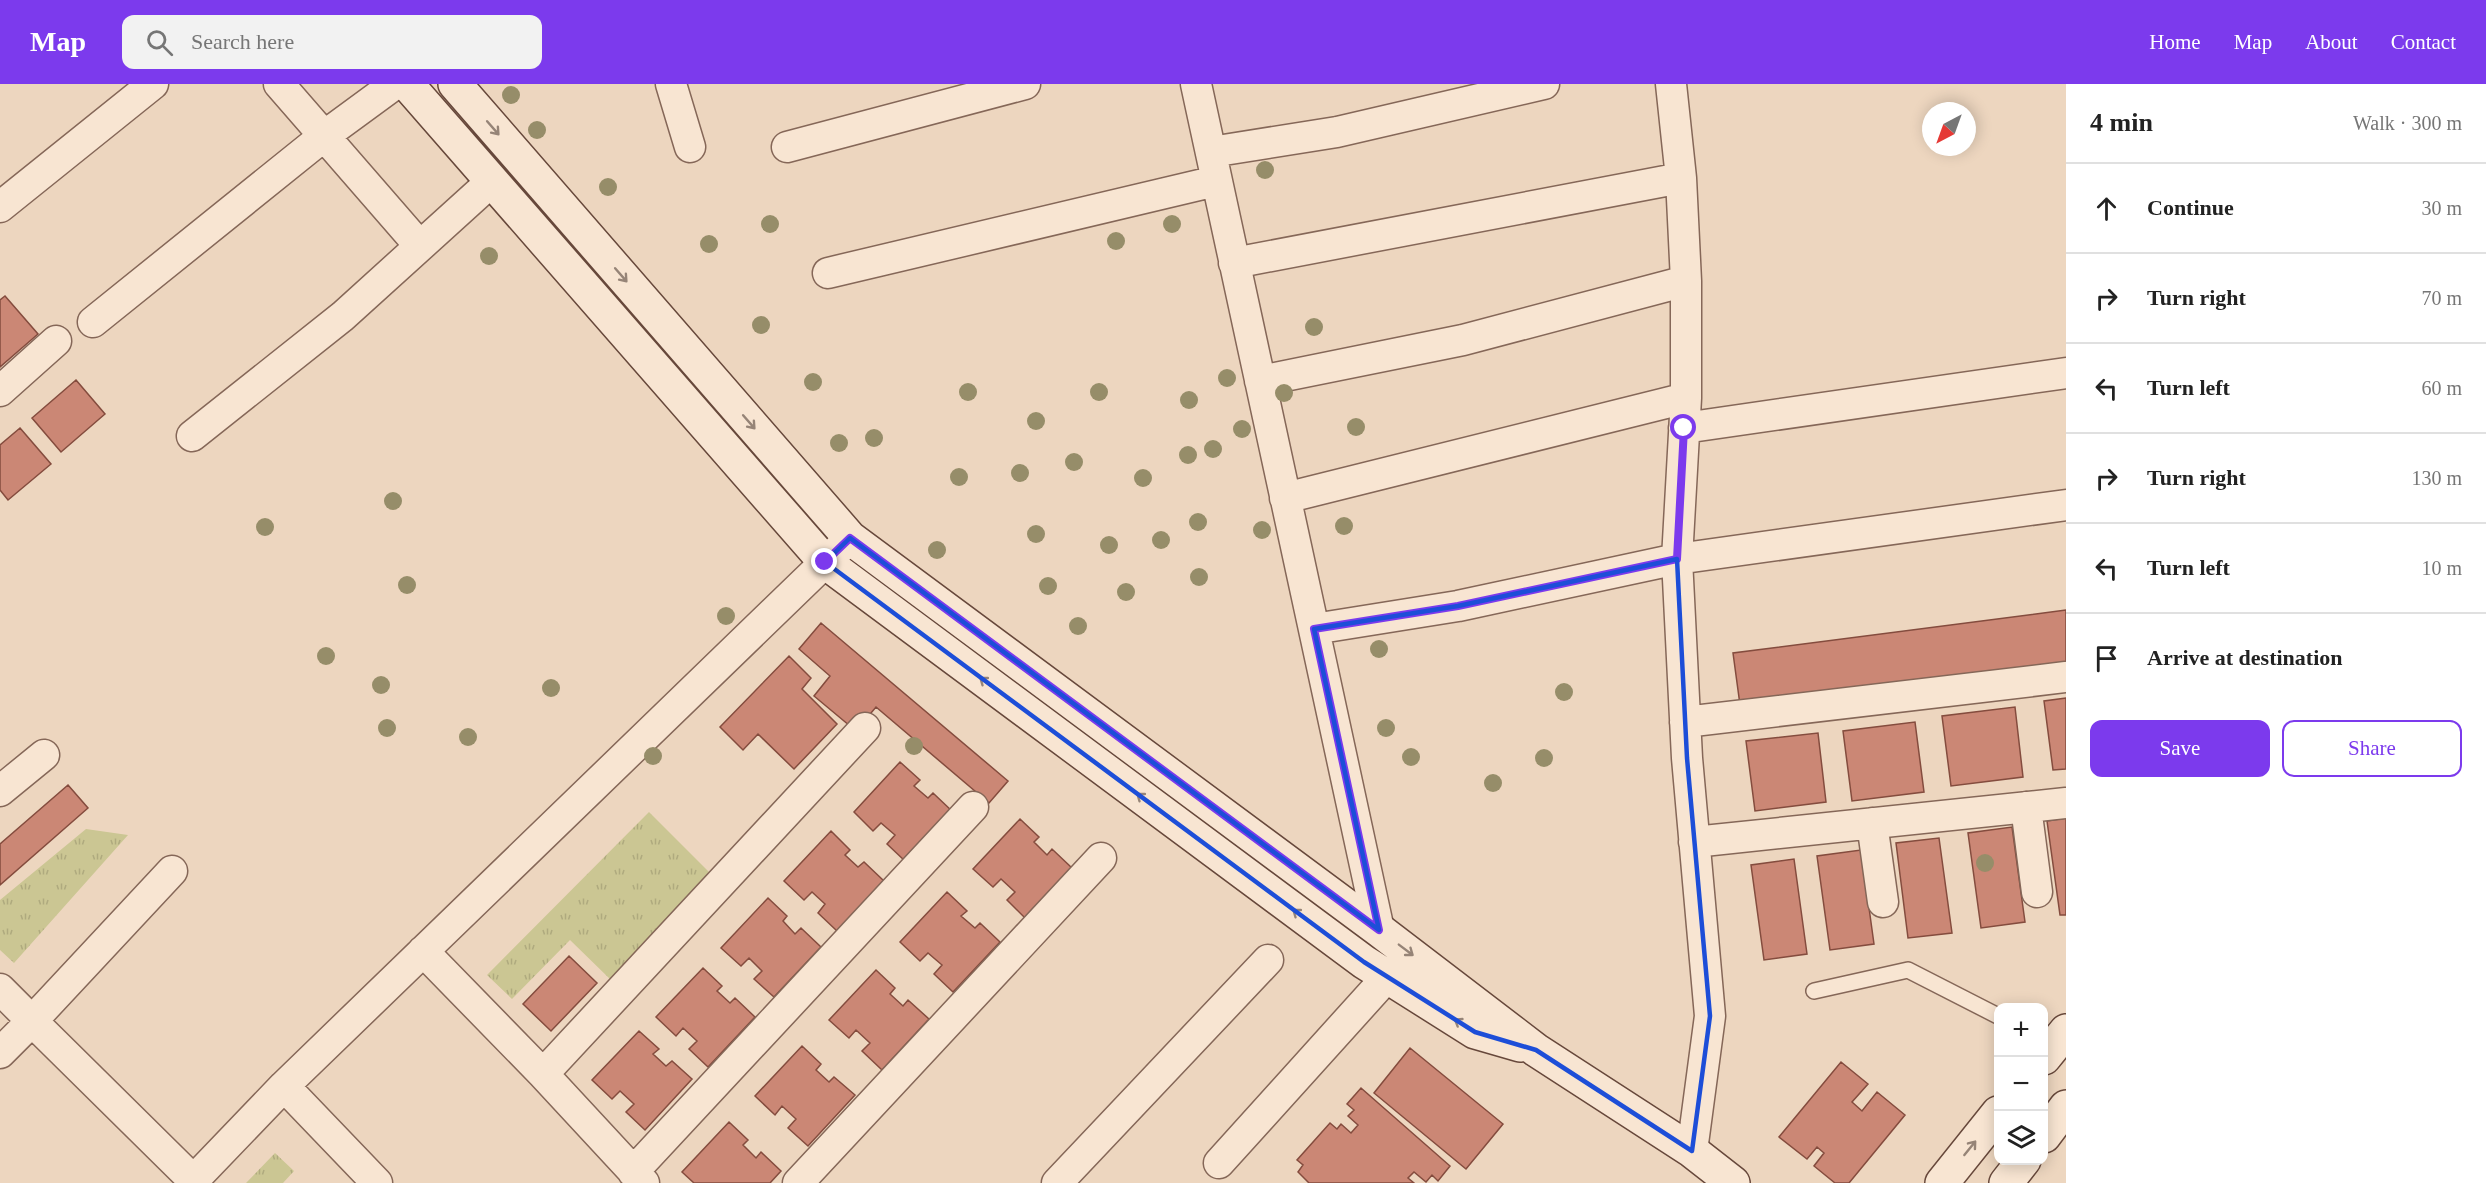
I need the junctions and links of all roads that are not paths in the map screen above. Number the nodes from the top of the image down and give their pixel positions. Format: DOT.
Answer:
graph roads {
  1 [pos="153,84"];
  2 [pos="279,84"];
  3 [pos="394,84"];
  4 [pos="407,84"];
  5 [pos="455,84"];
  6 [pos="671,84"];
  7 [pos="1025,84"];
  8 [pos="1196,84"];
  9 [pos="1544,84"];
  10 [pos="1671,84"];
  11 [pos="324,136"];
  12 [pos="690,147"];
  13 [pos="787,147"];
  14 [pos="1214,167"];
  15 [pos="1681,178"];
  16 [pos="492,181"];
  17 [pos="0,207"];
  18 [pos="419,245"];
  19 [pos="1234,263"];
  20 [pos="828,273"];
  21 [pos="1686,281"];
  22 [pos="93,322"];
  23 [pos="56,341"];
  24 [pos="2066,373"];
  25 [pos="1260,381"];
  26 [pos="0,391"];
  27 [pos="1686,398"];
  28 [pos="1684,428"];
  29 [pos="192,436"];
  30 [pos="1285,498"];
  31 [pos="2066,505"];
  32 [pos="850,538"];
  33 [pos="1677,559"];
  34 [pos="825,562"];
  35 [pos="1314,629"];
  36 [pos="2066,677"];
  37 [pos="1685,722"];
  38 [pos="865,728"];
  39 [pos="44,755"];
  40 [pos="0,791"];
  41 [pos="2066,803"];
  42 [pos="973,807"];
  43 [pos="2026,807"];
  44 [pos="1872,823"];
  45 [pos="1694,842"];
  46 [pos="1101,858"];
  47 [pos="172,871"];
  48 [pos="2037,892"];
  49 [pos="1883,902"];
  50 [pos="1379,930"];
  51 [pos="423,951"];
  52 [pos="1268,960"];
  53 [pos="1387,977"];
  54 [pos="0,989"];
  55 [pos="1814,991"];
  56 [pos="1994,1014"];
  57 [pos="32,1021"];
  58 [pos="1536,1050"];
  59 [pos="0,1053"];
  60 [pos="543,1074"];
  61 [pos="284,1086"];
  62 [pos="2066,1107"];
  63 [pos="1994,1118"];
  64 [pos="2048,1130"];
  65 [pos="1692,1150"];
  66 [pos="1219,1163"];
  67 [pos="2021,1165"];
  68 [pos="639,1177"];
  69 [pos="192,1182"];
  70 [pos="377,1183"];
  71 [pos="798,1183"];
  72 [pos="1057,1183"];
  73 [pos="1733,1183"];
  74 [pos="1942,1183"];
  75 [pos="2006,1183"];
  1 -- 17 [label="street"];
  2 -- 11 [label="street"];
  3 -- 11 [label="street"];
  4 -- 16 [label="street"];
  5 -- 32 [label="street, one-way"];
  6 -- 12 [label="street"];
  7 -- 13 [label="street"];
  8 -- 14 [label="street"];
  9 -- 14 [label="street"];
  10 -- 15 [label="street"];
  11 -- 18 [label="street"];
  11 -- 22 [label="street"];
  14 -- 19 [label="street"];
  14 -- 20 [label="street"];
  15 -- 19 [label="street"];
  15 -- 21 [label="street"];
  16 -- 18 [label="street"];
  16 -- 34 [label="street"];
  18 -- 29 [label="street"];
  19 -- 25 [label="street"];
  21 -- 25 [label="street"];
  21 -- 27 [label="street"];
  23 -- 26 [label="street"];
  24 -- 28 [label="street"];
  25 -- 30 [label="street"];
  27 -- 28 [label="street"];
  27 -- 30 [label="street"];
  28 -- 33 [label="street"];
  30 -- 35 [label="street"];
  31 -- 33 [label="street"];
  32 -- 34 [label="street"];
  32 -- 50 [label="street"];
  33 -- 35 [label="street"];
  33 -- 37 [label="street"];
  34 -- 51 [label="street"];
  53 -- 34 [label="street, one-way"];
  35 -- 50 [label="street"];
  36 -- 37 [label="street"];
  37 -- 45 [label="street"];
  38 -- 60 [label="street"];
  39 -- 40 [label="street"];
  41 -- 43 [label="street"];
  42 -- 68 [label="street"];
  43 -- 44 [label="street"];
  43 -- 48 [label="street"];
  44 -- 45 [label="street"];
  44 -- 49 [label="street"];
  45 -- 65 [label="street"];
  46 -- 71 [label="street"];
  47 -- 57 [label="street"];
  50 -- 58 [label="street, one-way"];
  51 -- 60 [label="street"];
  51 -- 61 [label="street"];
  52 -- 72 [label="street"];
  58 -- 53 [label="street, one-way"];
  53 -- 66 [label="street"];
  54 -- 57 [label="street"];
  55 -- 56 [label="lane"];
  57 -- 59 [label="street"];
  57 -- 69 [label="street"];
  58 -- 65 [label="street"];
  60 -- 68 [label="street"];
  61 -- 69 [label="street"];
  61 -- 70 [label="street"];
  62 -- 64 [label="street"];
  74 -- 63 [label="street, one-way"];
  65 -- 73 [label="street"];
  67 -- 75 [label="street"];
}
